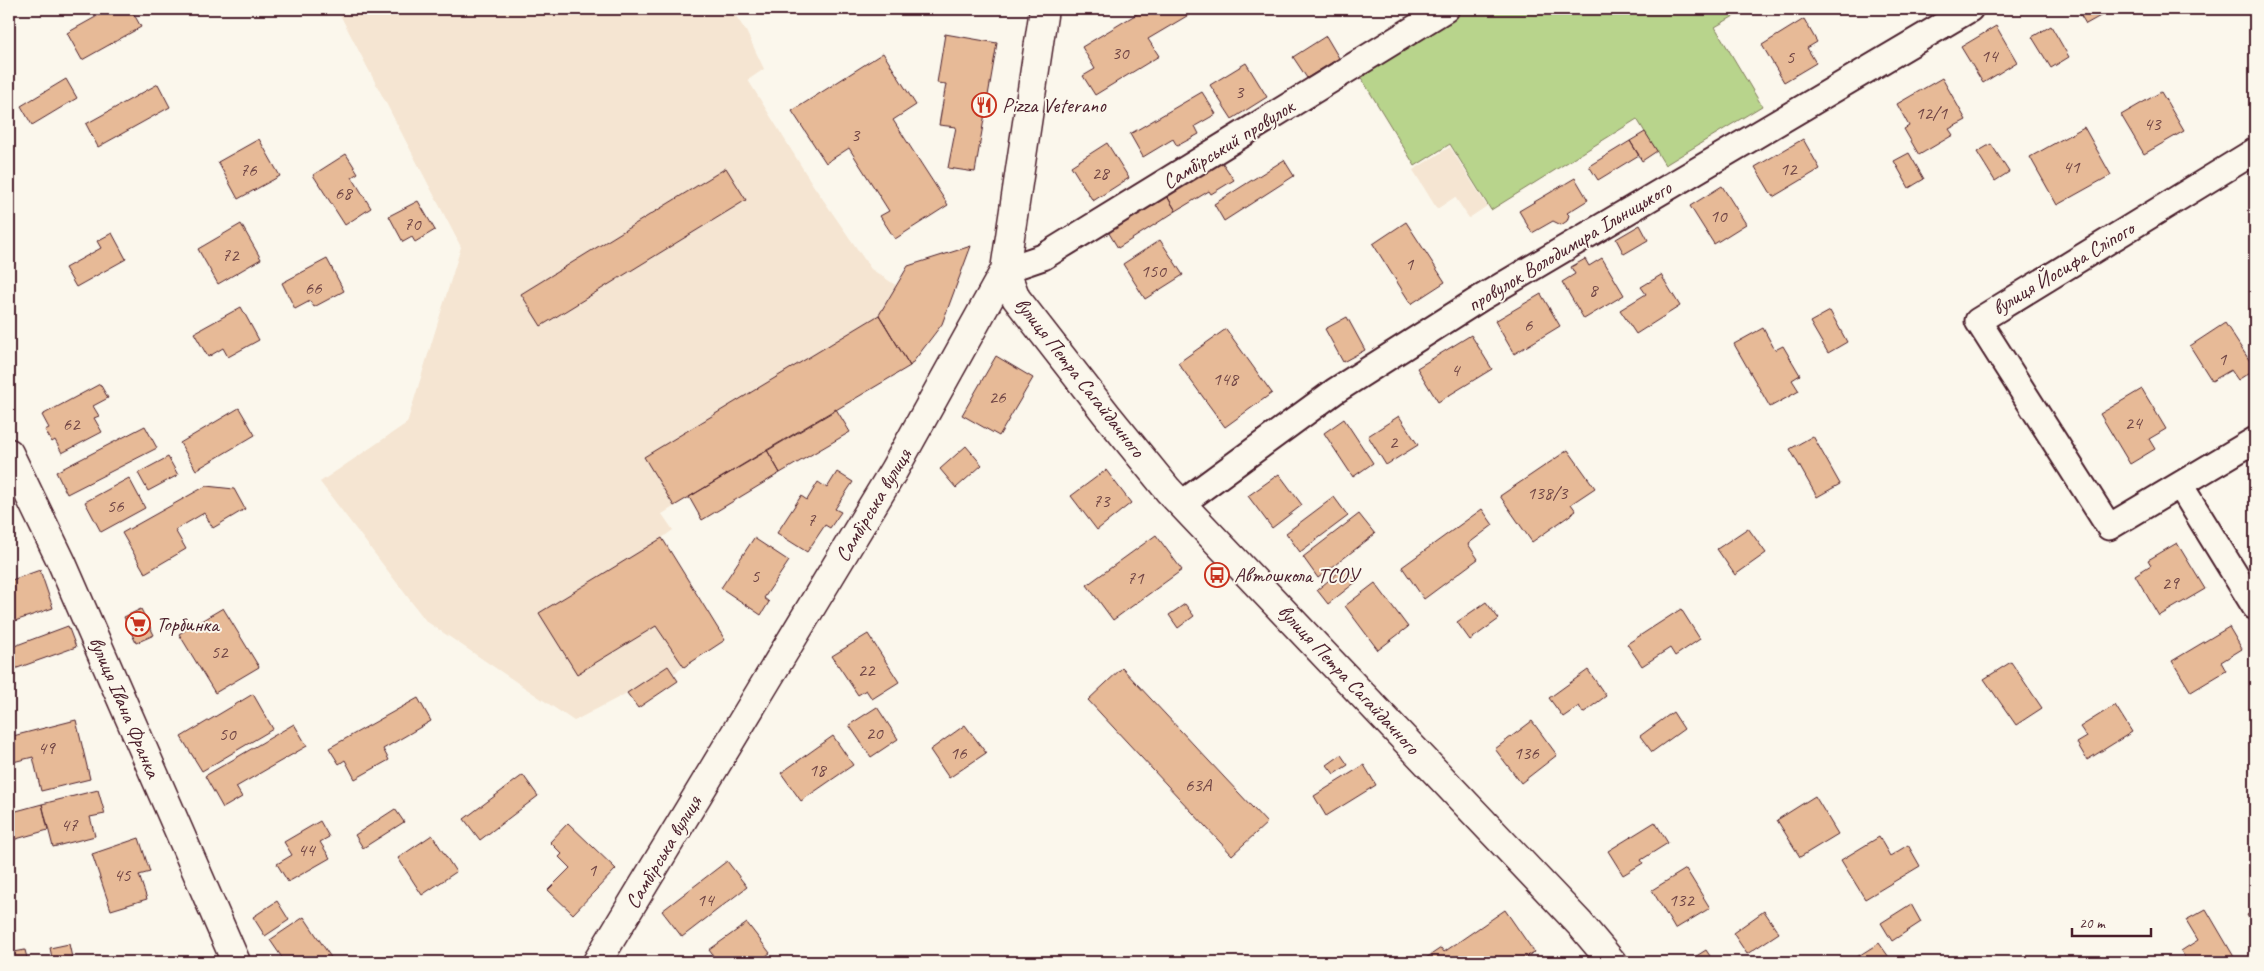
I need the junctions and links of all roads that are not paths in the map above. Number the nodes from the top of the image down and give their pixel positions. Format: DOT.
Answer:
graph roads {
  1 [pos="1044,9"];
  2 [pos="1446,9"];
  3 [pos="1970,9"];
  4 [pos="2255,151"];
  5 [pos="1005,270"];
  6 [pos="2255,440"];
  7 [pos="9,453"];
  8 [pos="2180,485"];
  9 [pos="1181,504"];
  10 [pos="2255,607"];
  11 [pos="236,962"];
  12 [pos="597,962"];
  13 [pos="1612,962"];
  1 -- 5 [label="main road, Самбірська вулиця"];
  2 -- 5 [label="street, Самбірський провулок"];
  3 -- 9 [label="street, провулок Володимира Ільницького"];
  4 -- 8 [label="street, вулиця Йосифа Сліпого"];
  5 -- 9 [label="main road, вулиця Петра Сагайдачного"];
  5 -- 12 [label="main road, Самбірська вулиця"];
  6 -- 8 [label="street"];
  7 -- 11 [label="main road, вулиця Івана Франка"];
  8 -- 10 [label="street"];
  9 -- 13 [label="main road, вулиця Петра Сагайдачного"];
}
